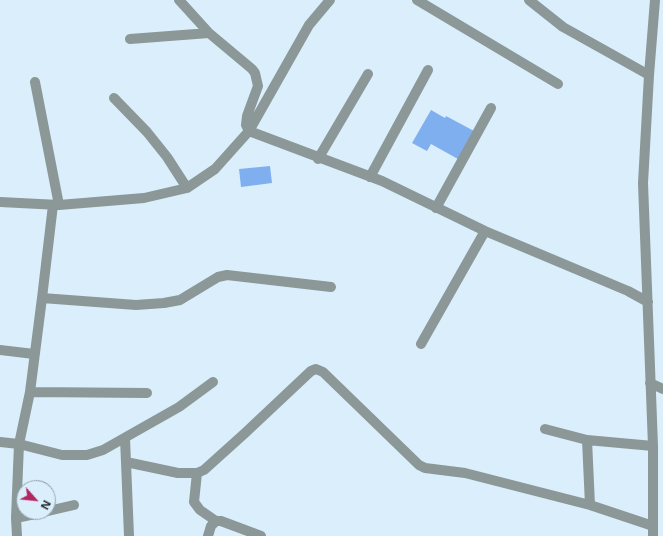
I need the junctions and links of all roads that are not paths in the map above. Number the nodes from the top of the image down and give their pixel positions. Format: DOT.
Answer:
graph roads {
  1 [pos="179,0"];
  2 [pos="330,0"];
  3 [pos="417,0"];
  4 [pos="529,0"];
  5 [pos="655,0"];
  6 [pos="209,33"];
  7 [pos="130,39"];
  8 [pos="428,70"];
  9 [pos="368,74"];
  10 [pos="649,75"];
  11 [pos="35,82"];
  12 [pos="558,84"];
  13 [pos="114,98"];
  14 [pos="491,108"];
  15 [pos="249,131"];
  16 [pos="318,159"];
  17 [pos="370,177"];
  18 [pos="187,188"];
  19 [pos="0,202"];
  20 [pos="56,205"];
  21 [pos="436,208"];
  22 [pos="485,231"];
  23 [pos="331,287"];
  24 [pos="42,298"];
  25 [pos="648,302"];
  26 [pos="421,344"];
  27 [pos="0,350"];
  28 [pos="34,354"];
  29 [pos="214,382"];
  30 [pos="650,383"];
  31 [pos="663,389"];
  32 [pos="30,392"];
  33 [pos="147,393"];
  34 [pos="544,429"];
  35 [pos="125,438"];
  36 [pos="587,440"];
  37 [pos="0,442"];
  38 [pos="19,444"];
  39 [pos="653,446"];
  40 [pos="126,462"];
  41 [pos="197,473"];
  42 [pos="18,480"];
  43 [pos="74,505"];
  44 [pos="590,505"];
  45 [pos="56,509"];
  46 [pos="16,520"];
  47 [pos="216,522"];
  48 [pos="653,531"];
  49 [pos="17,536"];
  50 [pos="129,536"];
  51 [pos="208,536"];
  52 [pos="261,536"];
  1 -- 6 [label="street"];
  2 -- 15 [label="street"];
  3 -- 12 [label="street"];
  4 -- 10 [label="street"];
  5 -- 10 [label="street"];
  6 -- 7 [label="street"];
  6 -- 15 [label="street"];
  8 -- 17 [label="street"];
  9 -- 16 [label="street"];
  10 -- 25 [label="street"];
  11 -- 20 [label="street"];
  13 -- 18 [label="street"];
  14 -- 21 [label="street"];
  15 -- 16 [label="street"];
  15 -- 18 [label="street"];
  16 -- 17 [label="street"];
  17 -- 21 [label="street"];
  18 -- 20 [label="street"];
  19 -- 20 [label="street"];
  20 -- 24 [label="street"];
  21 -- 22 [label="street"];
  22 -- 25 [label="street"];
  22 -- 26 [label="street"];
  23 -- 24 [label="street"];
  24 -- 28 [label="street"];
  25 -- 30 [label="street"];
  27 -- 28 [label="street"];
  28 -- 32 [label="street"];
  29 -- 35 [label="street"];
  30 -- 31 [label="street"];
  30 -- 39 [label="street"];
  32 -- 33 [label="street"];
  32 -- 38 [label="street"];
  34 -- 36 [label="street"];
  35 -- 38 [label="street"];
  35 -- 40 [label="street"];
  36 -- 39 [label="street"];
  36 -- 44 [label="street"];
  37 -- 38 [label="street"];
  38 -- 42 [label="street"];
  39 -- 48 [label="street"];
  40 -- 41 [label="street"];
  40 -- 50 [label="street"];
  41 -- 44 [label="street"];
  41 -- 47 [label="street"];
  43 -- 45 [label="street"];
  44 -- 48 [label="street"];
  46 -- 49 [label="street"];
  47 -- 51 [label="street"];
  47 -- 52 [label="street"];
}
